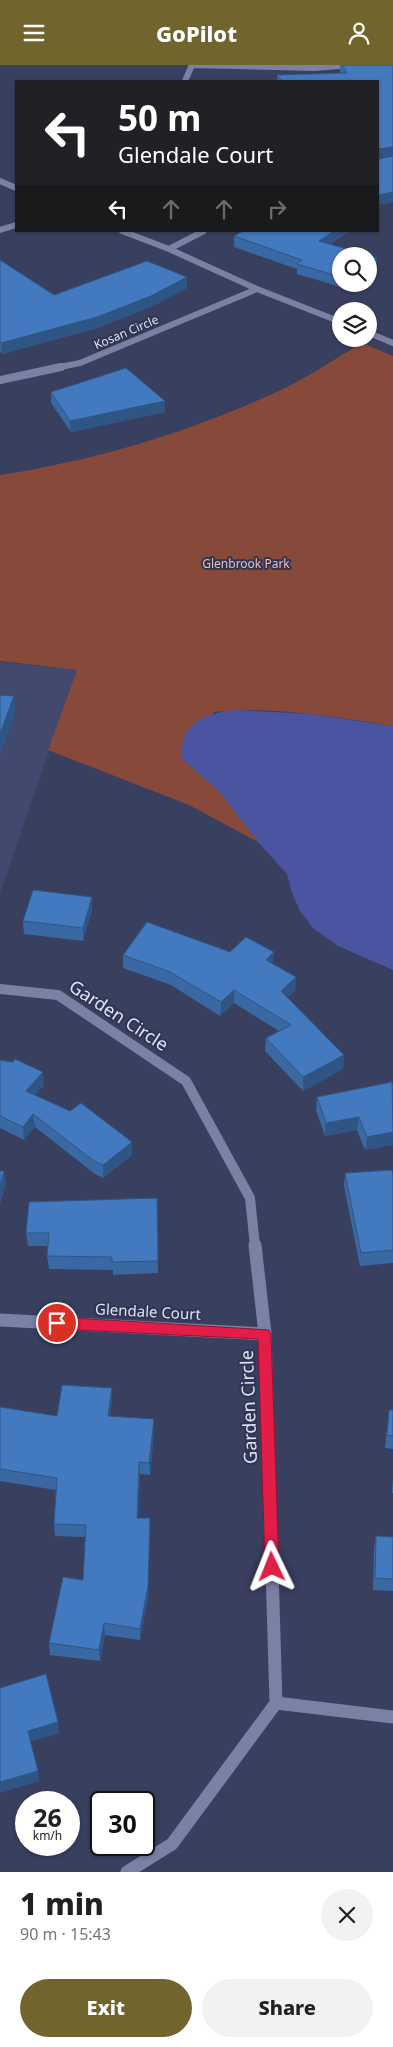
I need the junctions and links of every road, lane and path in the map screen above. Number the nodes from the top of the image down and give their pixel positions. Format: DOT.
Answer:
graph roads {
  1 [pos="191,65"];
  2 [pos="352,65"];
  3 [pos="186,80"];
  4 [pos="0,181"];
  5 [pos="15,188"];
  6 [pos="15,225"];
  7 [pos="0,231"];
  8 [pos="125,232"];
  9 [pos="202,232"];
  10 [pos="169,249"];
  11 [pos="257,289"];
  12 [pos="332,318"];
  13 [pos="377,336"];
  14 [pos="393,343"];
  15 [pos="0,380"];
  16 [pos="0,989"];
  17 [pos="0,1320"];
  18 [pos="265,1334"];
  19 [pos="276,1703"];
  20 [pos="393,1717"];
  21 [pos="126,1872"];
  1 -- 2 [label="street"];
  1 -- 3 [label="street"];
  4 -- 5 [label="street"];
  6 -- 7 [label="street"];
  8 -- 10 [label="street"];
  9 -- 10 [label="street"];
  10 -- 11 [label="street"];
  11 -- 12 [label="street"];
  11 -- 15 [label="street, Kosan Circle"];
  13 -- 14 [label="street"];
  16 -- 18 [label="street, Garden Circle"];
  17 -- 18 [label="street, Glendale Court"];
  18 -- 19 [label="street, Garden Circle"];
  19 -- 20 [label="street"];
  19 -- 21 [label="street"];
}
